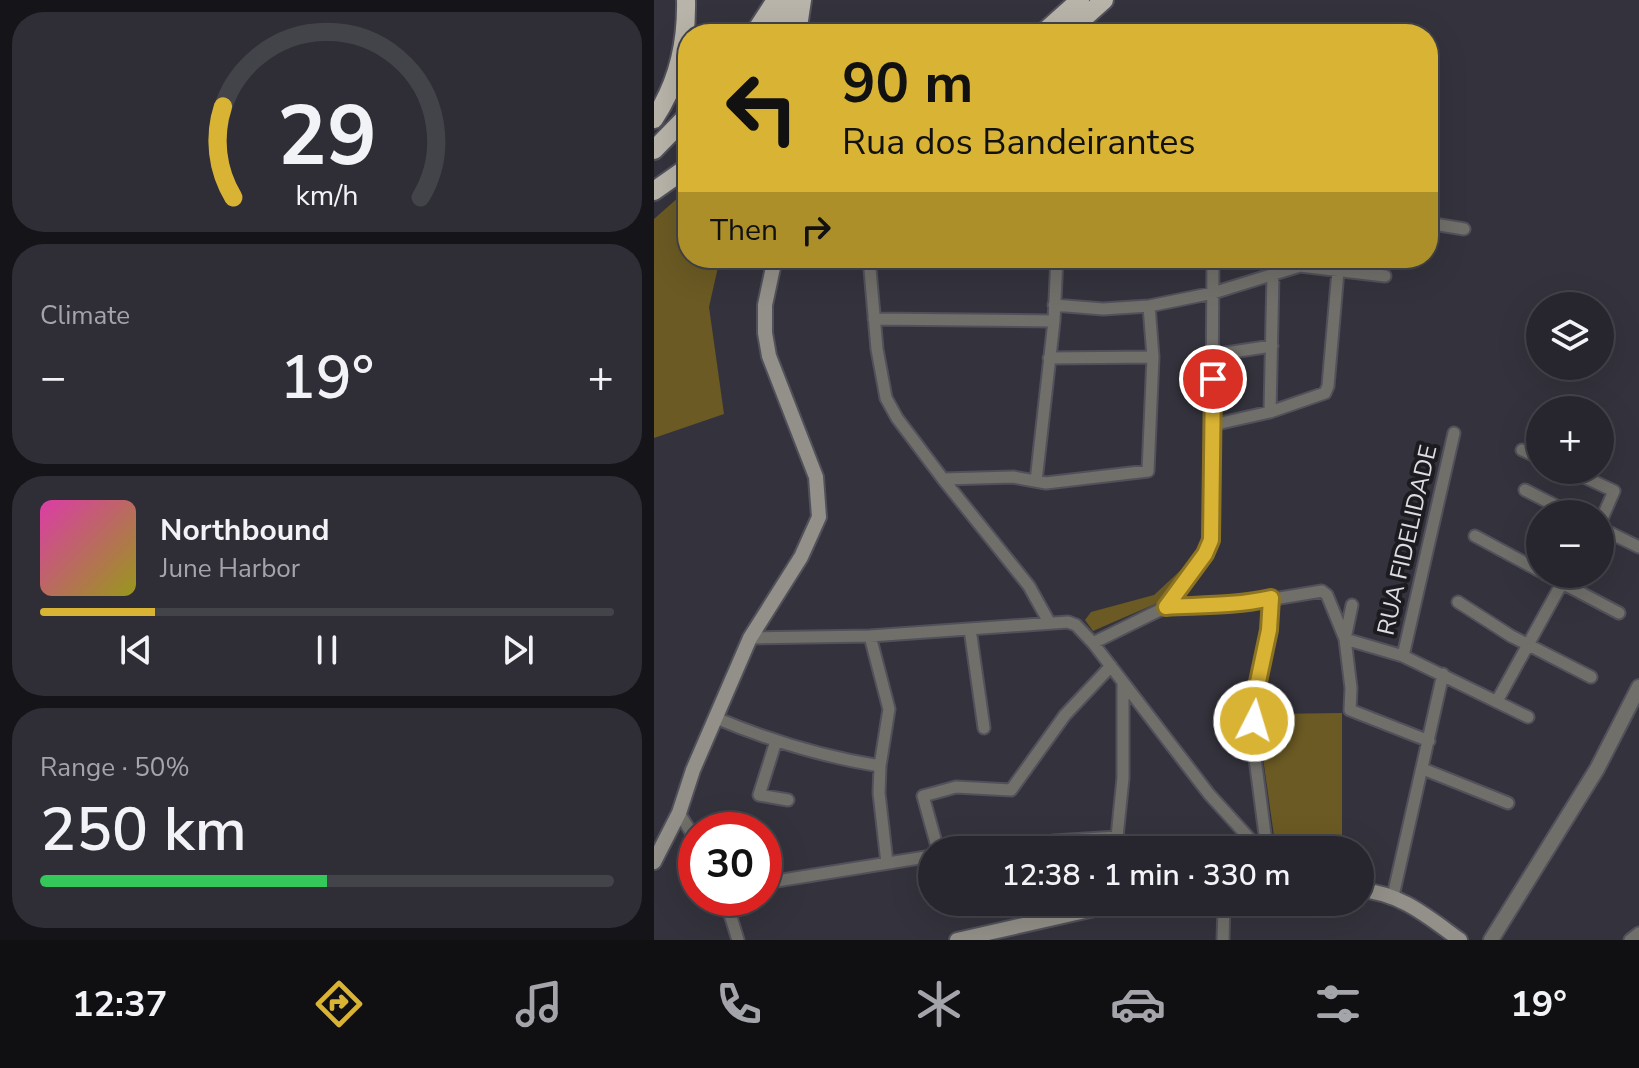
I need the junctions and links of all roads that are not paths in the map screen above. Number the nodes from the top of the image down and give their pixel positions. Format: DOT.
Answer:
graph roads {
  1 [pos="686,0"];
  2 [pos="776,0"];
  3 [pos="794,0"];
  4 [pos="802,0"];
  5 [pos="1080,0"];
  6 [pos="1104,0"];
  7 [pos="685,24"];
  8 [pos="760,24"];
  9 [pos="778,24"];
  10 [pos="798,24"];
  11 [pos="1053,24"];
  12 [pos="1077,24"];
  13 [pos="678,72"];
  14 [pos="654,119"];
  15 [pos="678,125"];
  16 [pos="678,142"];
  17 [pos="654,150"];
  18 [pos="654,165"];
  19 [pos="678,174"];
  20 [pos="654,191"];
  21 [pos="1438,225"];
  22 [pos="1464,229"];
  23 [pos="773,268"];
  24 [pos="870,268"];
  25 [pos="1056,268"];
  26 [pos="1213,268"];
  27 [pos="1287,268"];
  28 [pos="1326,268"];
  29 [pos="1338,271"];
  30 [pos="1273,274"];
  31 [pos="1385,276"];
  32 [pos="1213,293"];
  33 [pos="1054,305"];
  34 [pos="1149,306"];
  35 [pos="874,319"];
  36 [pos="1054,321"];
  37 [pos="1272,346"];
  38 [pos="1213,355"];
  39 [pos="1153,357"];
  40 [pos="1049,358"];
  41 [pos="1270,412"];
  42 [pos="1212,425"];
  43 [pos="1454,433"];
  44 [pos="1522,450"];
  45 [pos="1526,452"];
  46 [pos="943,479"];
  47 [pos="1036,481"];
  48 [pos="1599,484"];
  49 [pos="1525,490"];
  50 [pos="1545,500"];
  51 [pos="1610,500"];
  52 [pos="1614,534"];
  53 [pos="1475,536"];
  54 [pos="1639,547"];
  55 [pos="1526,563"];
  56 [pos="1560,588"];
  57 [pos="1579,588"];
  58 [pos="1271,598"];
  59 [pos="1458,602"];
  60 [pos="1352,605"];
  61 [pos="1166,607"];
  62 [pos="1619,613"];
  63 [pos="1049,622"];
  64 [pos="970,629"];
  65 [pos="870,636"];
  66 [pos="750,638"];
  67 [pos="1345,639"];
  68 [pos="1093,643"];
  69 [pos="1528,645"];
  70 [pos="1403,656"];
  71 [pos="1111,666"];
  72 [pos="1443,674"];
  73 [pos="1591,677"];
  74 [pos="1123,683"];
  75 [pos="1639,687"];
  76 [pos="1497,701"];
  77 [pos="1528,717"];
  78 [pos="716,718"];
  79 [pos="984,728"];
  80 [pos="776,741"];
  81 [pos="1429,741"];
  82 [pos="880,766"];
  83 [pos="1423,769"];
  84 [pos="788,800"];
  85 [pos="1508,803"];
  86 [pos="679,812"];
  87 [pos="678,815"];
  88 [pos="934,836"];
  89 [pos="1117,836"];
  90 [pos="1246,836"];
  91 [pos="1265,836"];
  92 [pos="918,858"];
  93 [pos="654,862"];
  94 [pos="887,863"];
  95 [pos="782,880"];
  96 [pos="1374,893"];
  97 [pos="1393,896"];
  98 [pos="731,916"];
  99 [pos="1063,916"];
  100 [pos="1224,916"];
  101 [pos="1639,933"];
  102 [pos="738,940"];
  103 [pos="957,940"];
  104 [pos="1223,940"];
  105 [pos="1460,940"];
  106 [pos="1491,940"];
  107 [pos="1630,940"];
  1 -- 7 [label="highway"];
  2 -- 8 [label="highway"];
  3 -- 9 [label="highway"];
  4 -- 10 [label="highway"];
  5 -- 11 [label="highway"];
  6 -- 12 [label="highway"];
  13 -- 14 [label="highway"];
  15 -- 17 [label="highway"];
  16 -- 18 [label="highway"];
  19 -- 20 [label="highway"];
  21 -- 22 [label="street"];
  23 -- 66 [label="main road"];
  24 -- 35 [label="street"];
  25 -- 33 [label="street"];
  26 -- 32 [label="street"];
  27 -- 30 [label="street"];
  28 -- 29 [label="street"];
  29 -- 31 [label="street"];
  29 -- 41 [label="street"];
  30 -- 32 [label="street"];
  30 -- 37 [label="street"];
  32 -- 34 [label="street"];
  32 -- 38 [label="street"];
  33 -- 34 [label="street"];
  33 -- 36 [label="street"];
  34 -- 39 [label="street"];
  35 -- 36 [label="street"];
  35 -- 46 [label="street"];
  36 -- 40 [label="street"];
  37 -- 38 [label="street"];
  37 -- 41 [label="street"];
  38 -- 42 [label="street"];
  39 -- 40 [label="street"];
  39 -- 47 [label="street"];
  40 -- 47 [label="street"];
  41 -- 42 [label="street"];
  42 -- 61 [label="street"];
  43 -- 70 [label="street, RUA FIDELIDADE"];
  44 -- 45 [label="street"];
  46 -- 47 [label="street"];
  46 -- 63 [label="street"];
  48 -- 51 [label="street"];
  49 -- 50 [label="street"];
  52 -- 54 [label="street"];
  53 -- 55 [label="street"];
  56 -- 69 [label="street"];
  57 -- 62 [label="street"];
  58 -- 61 [label="street"];
  58 -- 67 [label="street"];
  58 -- 91 [label="street"];
  59 -- 69 [label="street"];
  60 -- 67 [label="street"];
  61 -- 68 [label="street"];
  63 -- 64 [label="street"];
  63 -- 68 [label="street"];
  64 -- 65 [label="street"];
  64 -- 79 [label="street"];
  65 -- 66 [label="street"];
  65 -- 82 [label="street"];
  66 -- 78 [label="main road"];
  67 -- 70 [label="street"];
  67 -- 81 [label="street"];
  68 -- 71 [label="street"];
  69 -- 73 [label="street"];
  69 -- 76 [label="street"];
  70 -- 72 [label="street"];
  71 -- 74 [label="street"];
  71 -- 88 [label="street"];
  72 -- 76 [label="street"];
  72 -- 81 [label="street"];
  74 -- 89 [label="street"];
  74 -- 90 [label="street"];
  75 -- 106 [label="street"];
  76 -- 77 [label="street"];
  78 -- 80 [label="street"];
  78 -- 86 [label="main road"];
  80 -- 82 [label="street"];
  80 -- 84 [label="street"];
  81 -- 83 [label="street"];
  82 -- 94 [label="street"];
  83 -- 85 [label="street"];
  83 -- 97 [label="street"];
  87 -- 93 [label="main road"];
  92 -- 94 [label="street"];
  94 -- 95 [label="street"];
  96 -- 97 [label="main road"];
  97 -- 105 [label="main road"];
  98 -- 102 [label="street"];
  99 -- 103 [label="main road"];
  100 -- 104 [label="street"];
  101 -- 107 [label="street"];
}
